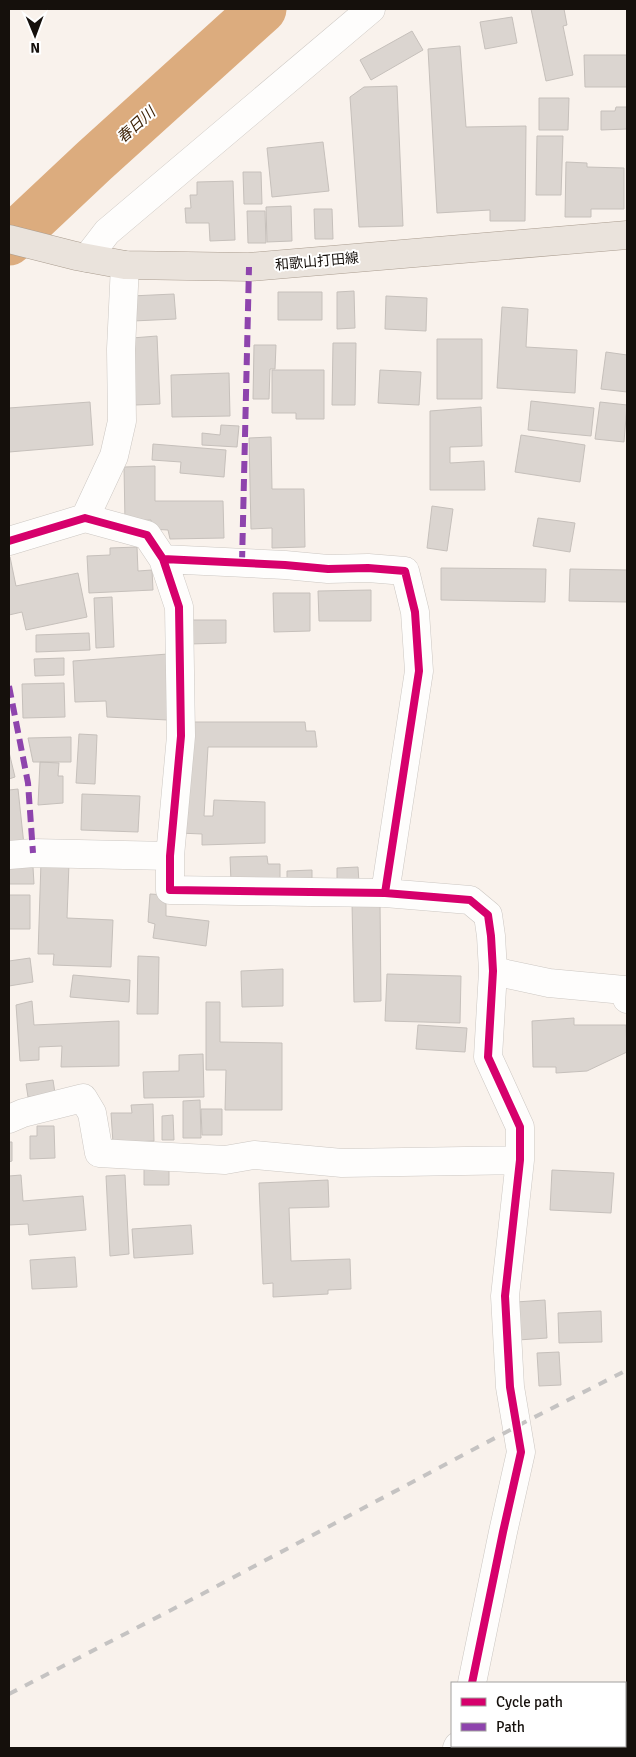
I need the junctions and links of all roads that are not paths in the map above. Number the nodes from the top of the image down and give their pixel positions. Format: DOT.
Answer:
graph roads {
  1 [pos="371,9"];
  2 [pos="627,235"];
  3 [pos="9,239"];
  4 [pos="82,257"];
  5 [pos="125,265"];
  6 [pos="85,518"];
  7 [pos="9,541"];
  8 [pos="163,559"];
  9 [pos="9,855"];
  10 [pos="170,856"];
  11 [pos="385,893"];
  12 [pos="493,971"];
  13 [pos="627,999"];
  14 [pos="9,1119"];
  15 [pos="520,1160"];
  16 [pos="472,1682"];
  1 -- 4 [label="street"];
  2 -- 5 [label="main road, 和歌山打田線"];
  3 -- 4 [label="main road, 和歌山打田線"];
  4 -- 5 [label="main road, 和歌山打田線"];
  5 -- 6 [label="street"];
  6 -- 7 [label="street"];
  6 -- 8 [label="street"];
  8 -- 10 [label="street"];
  8 -- 11 [label="street"];
  9 -- 10 [label="street"];
  10 -- 11 [label="street"];
  11 -- 12 [label="street"];
  12 -- 13 [label="street"];
  12 -- 15 [label="street"];
  14 -- 15 [label="street"];
  15 -- 16 [label="street"];
}
